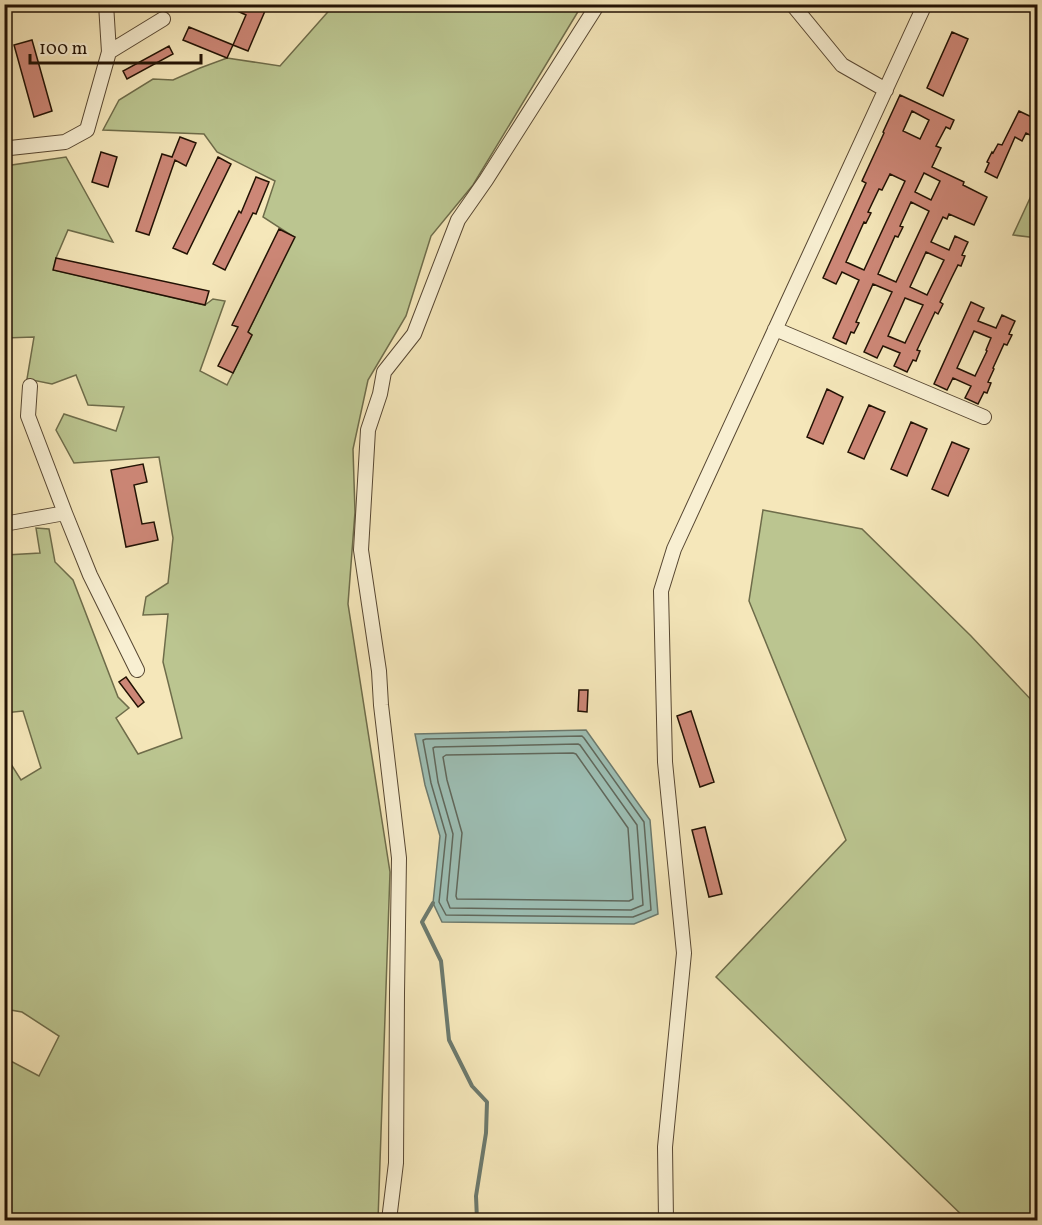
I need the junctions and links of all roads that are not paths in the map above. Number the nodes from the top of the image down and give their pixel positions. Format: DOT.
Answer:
graph roads {
  1 [pos="106,4"];
  2 [pos="598,4"];
  3 [pos="792,4"];
  4 [pos="925,4"];
  5 [pos="164,19"];
  6 [pos="109,52"];
  7 [pos="886,90"];
  8 [pos="4,150"];
  9 [pos="776,328"];
  10 [pos="30,386"];
  11 [pos="984,417"];
  12 [pos="64,513"];
  13 [pos="4,524"];
  14 [pos="137,670"];
  15 [pos="389,1221"];
  16 [pos="666,1221"];
  1 -- 6 [label="street"];
  2 -- 15 [label="street"];
  3 -- 7 [label="street"];
  4 -- 7 [label="street"];
  5 -- 6 [label="street"];
  6 -- 8 [label="street"];
  7 -- 9 [label="street"];
  9 -- 11 [label="street"];
  9 -- 16 [label="street"];
  10 -- 12 [label="street"];
  12 -- 13 [label="street"];
  12 -- 14 [label="street"];
}
